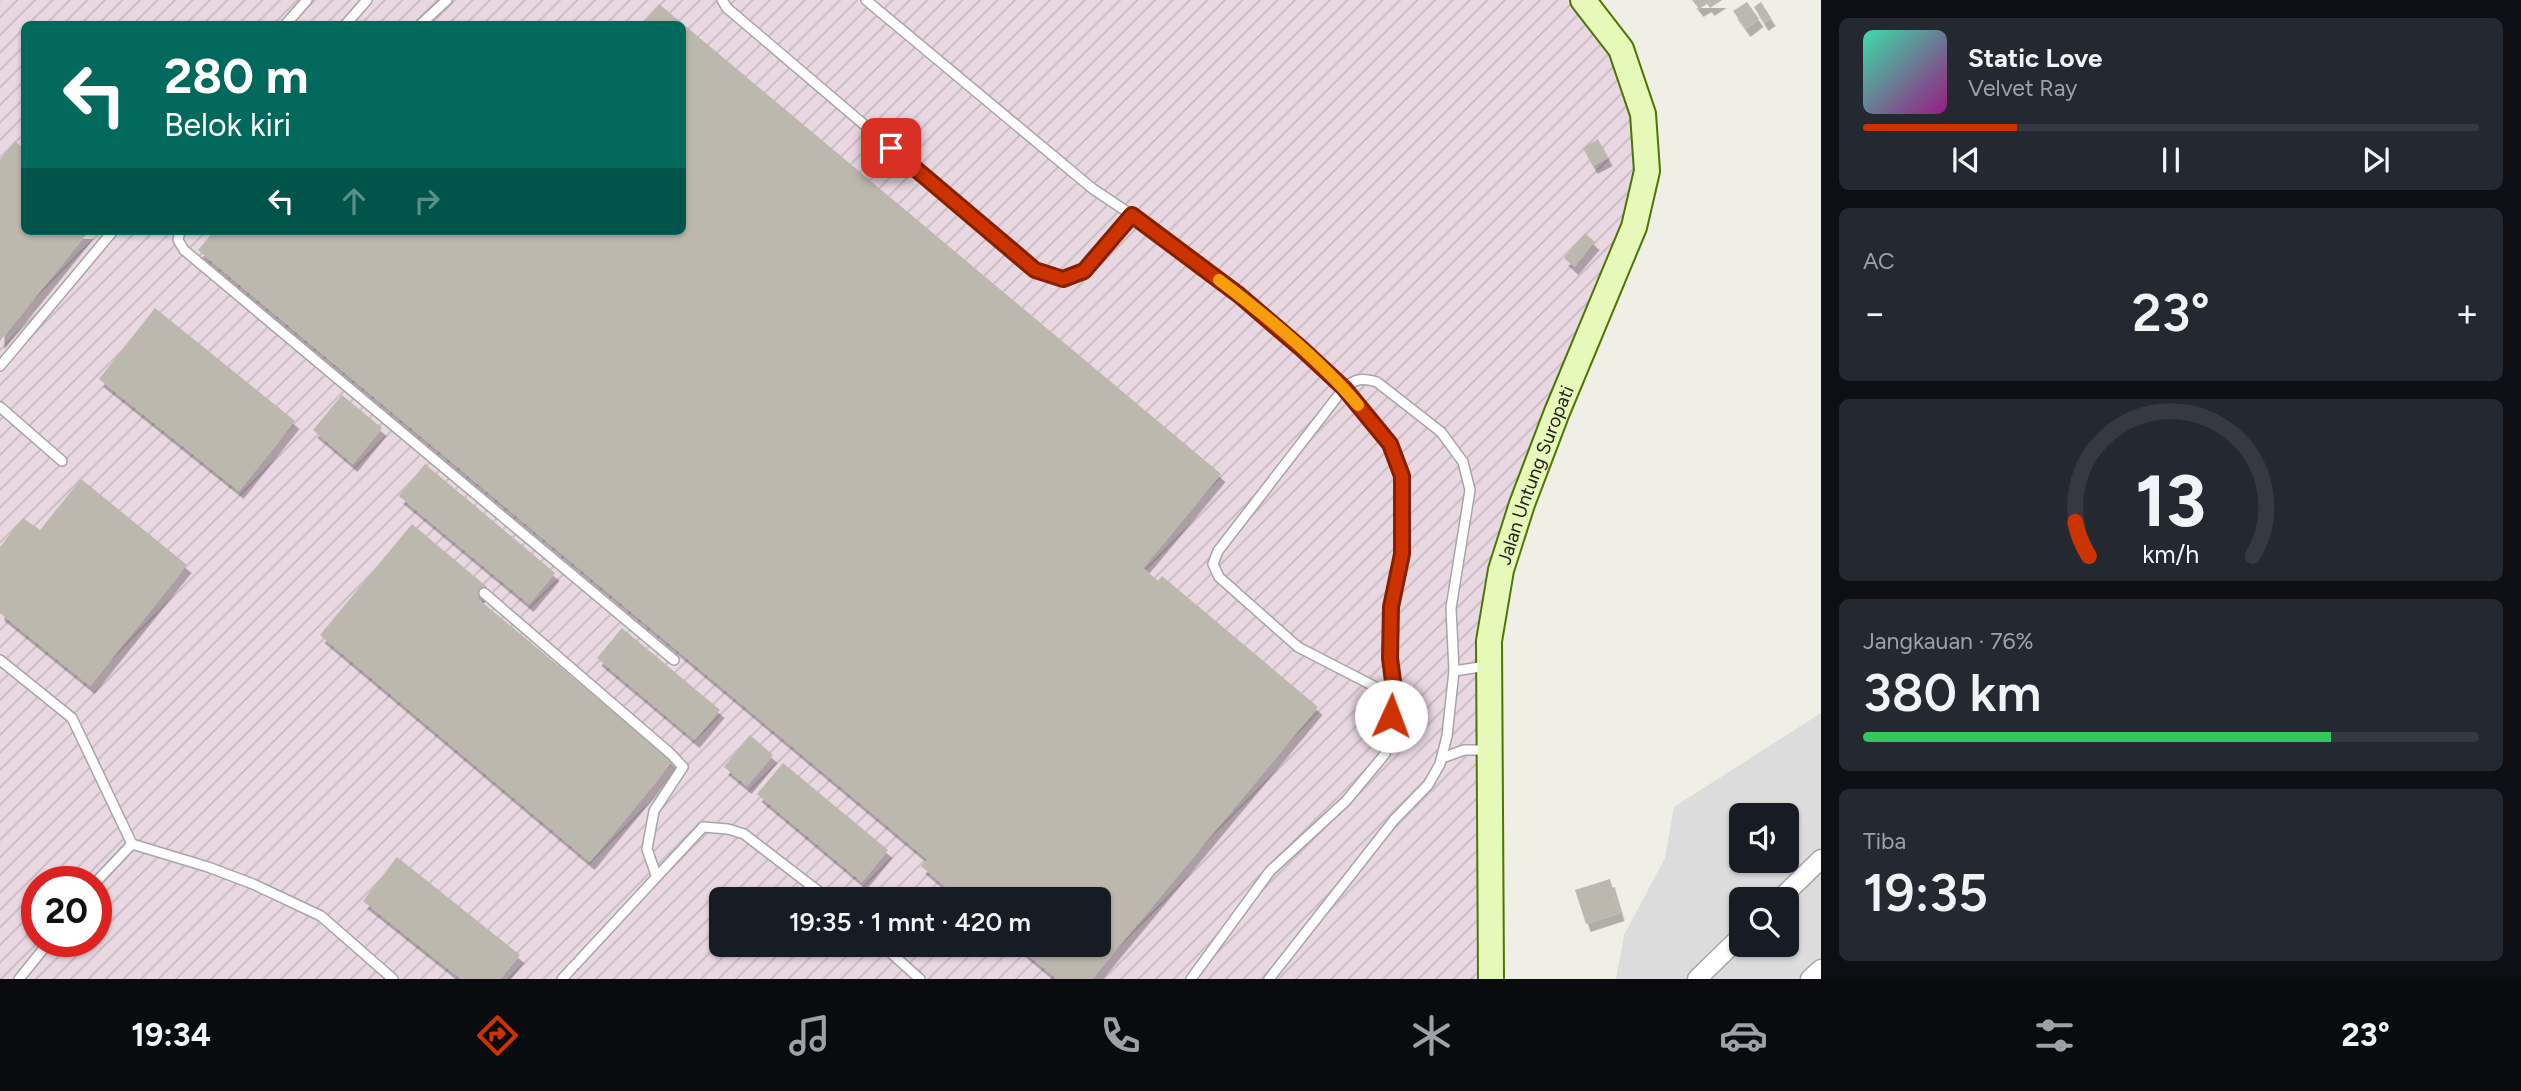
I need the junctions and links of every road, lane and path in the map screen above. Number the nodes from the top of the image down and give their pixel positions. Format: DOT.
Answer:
graph roads {
  1 [pos="307,0"];
  2 [pos="367,0"];
  3 [pos="447,0"];
  4 [pos="722,0"];
  5 [pos="866,0"];
  6 [pos="1583,0"];
  7 [pos="289,21"];
  8 [pos="349,21"];
  9 [pos="424,21"];
  10 [pos="1132,215"];
  11 [pos="110,235"];
  12 [pos="179,235"];
  13 [pos="0,366"];
  14 [pos="1344,388"];
  15 [pos="0,407"];
  16 [pos="62,461"];
  17 [pos="485,593"];
  18 [pos="0,660"];
  19 [pos="674,660"];
  20 [pos="1489,665"];
  21 [pos="1454,671"];
  22 [pos="1395,697"];
  23 [pos="1489,750"];
  24 [pos="1441,758"];
  25 [pos="132,844"];
  26 [pos="1821,859"];
  27 [pos="111,866"];
  28 [pos="656,875"];
  29 [pos="813,887"];
  30 [pos="1792,887"];
  31 [pos="1729,948"];
  32 [pos="37,957"];
  33 [pos="895,957"];
  34 [pos="1821,969"];
  35 [pos="19,979"];
  36 [pos="393,979"];
  37 [pos="562,979"];
  38 [pos="920,979"];
  39 [pos="1191,979"];
  40 [pos="1269,979"];
  41 [pos="1491,979"];
  42 [pos="1697,979"];
  43 [pos="1810,979"];
  1 -- 7 [label="lane"];
  2 -- 8 [label="lane"];
  3 -- 9 [label="lane"];
  4 -- 10 [label="lane"];
  5 -- 10 [label="lane"];
  6 -- 20 [label="main road, Jalan Untung Suropati"];
  10 -- 14 [label="lane"];
  11 -- 13 [label="lane"];
  12 -- 19 [label="lane"];
  14 -- 21 [label="lane"];
  14 -- 22 [label="lane"];
  14 -- 22 [label="lane"];
  15 -- 16 [label="lane"];
  17 -- 28 [label="lane"];
  18 -- 25 [label="lane"];
  20 -- 21 [label="lane"];
  20 -- 23 [label="main road, Jalan Untung Suropati"];
  21 -- 24 [label="lane"];
  22 -- 39 [label="lane"];
  23 -- 24 [label="lane"];
  23 -- 41 [label="main road, Jalan Untung Suropati"];
  24 -- 40 [label="lane"];
  25 -- 27 [label="lane"];
  25 -- 36 [label="lane"];
  26 -- 30 [label="street"];
  28 -- 29 [label="lane"];
  28 -- 37 [label="lane"];
  31 -- 42 [label="street"];
  32 -- 35 [label="lane"];
  33 -- 38 [label="lane"];
  34 -- 43 [label="street"];
}
